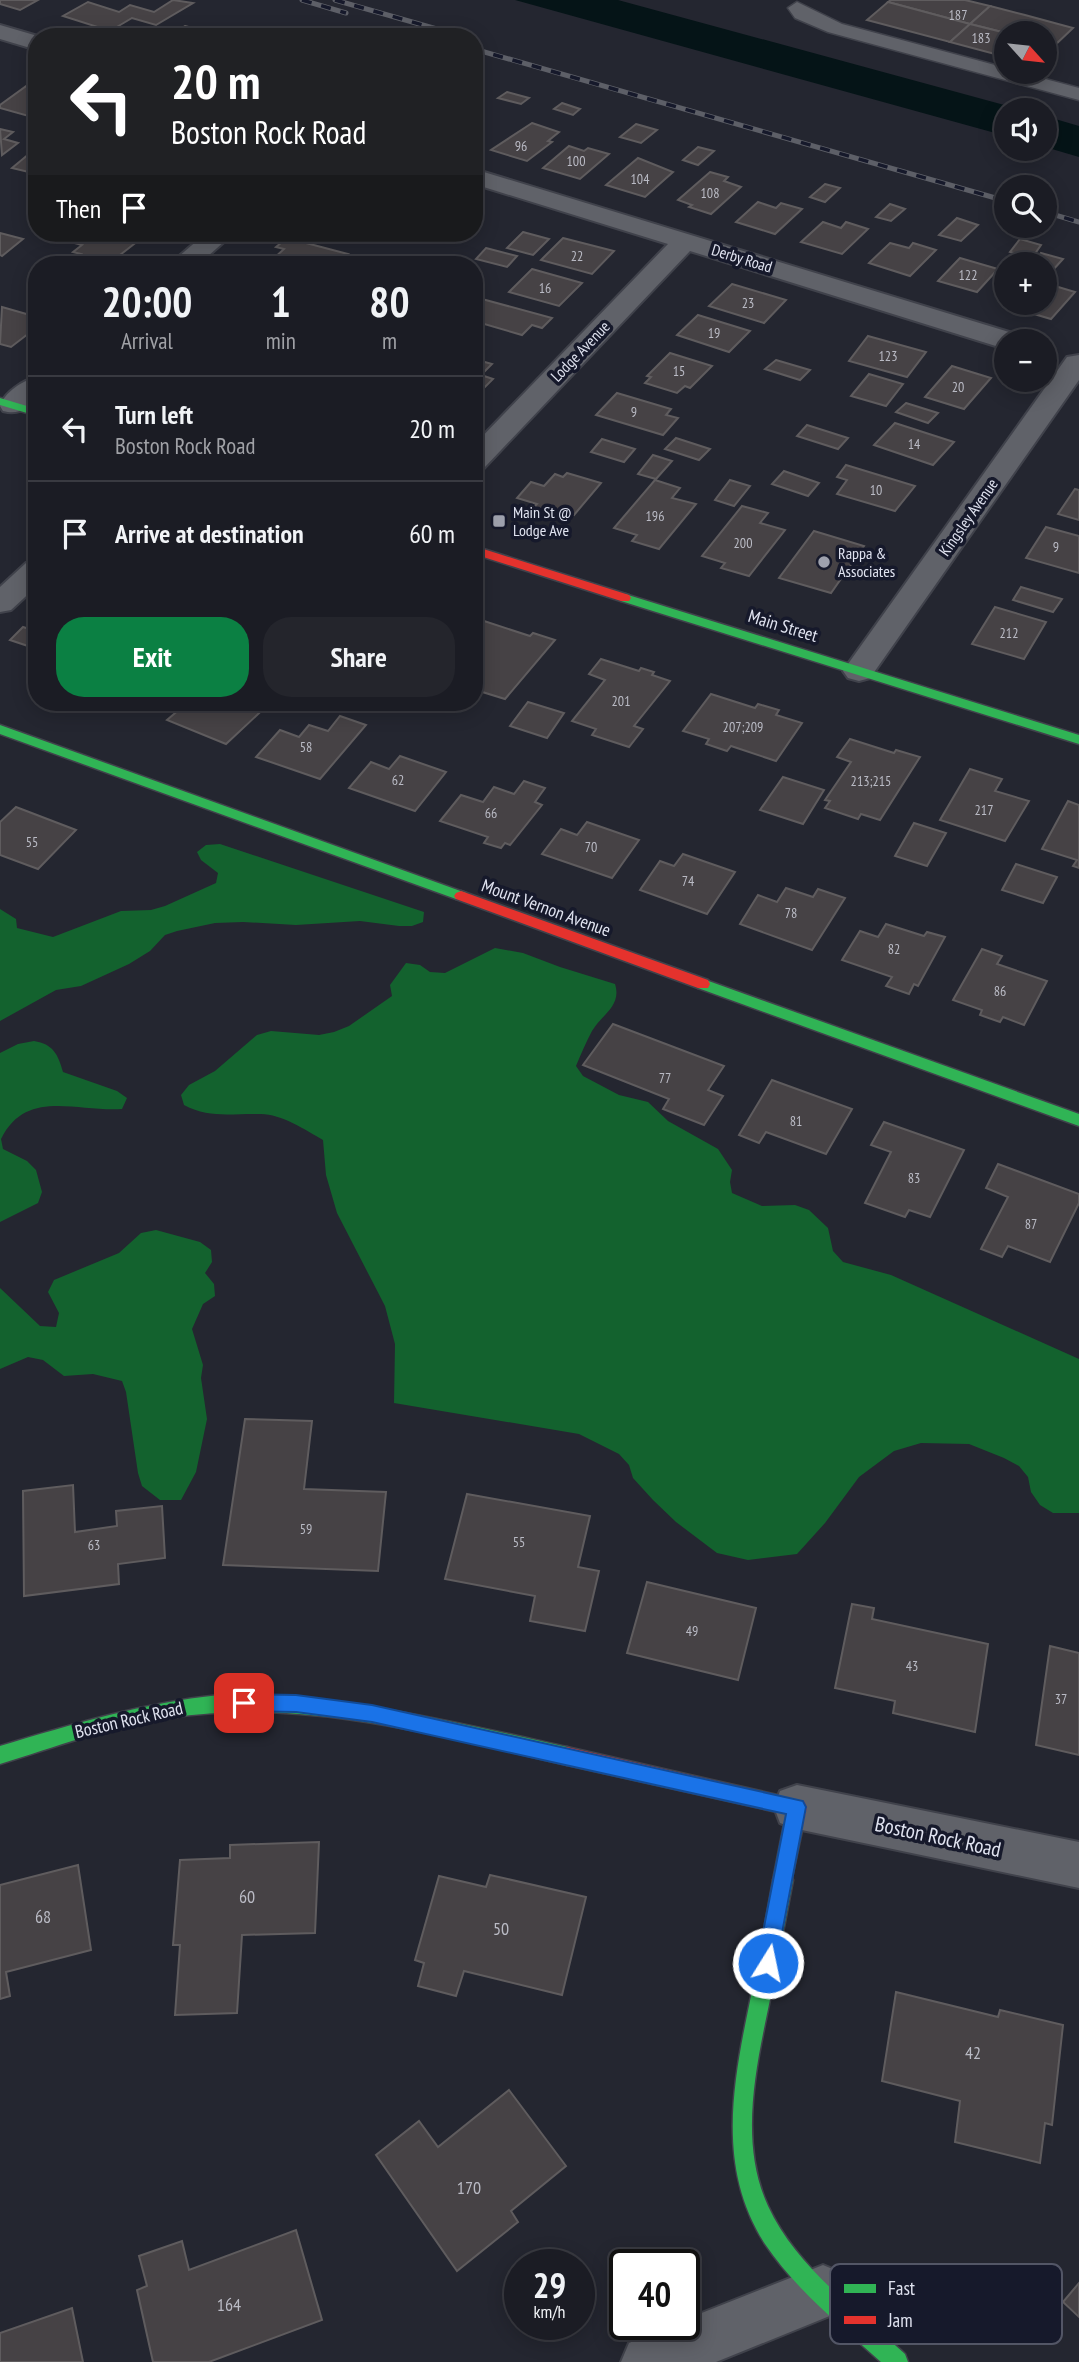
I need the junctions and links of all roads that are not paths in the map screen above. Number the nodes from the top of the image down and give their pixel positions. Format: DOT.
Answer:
graph roads {
  1 [pos="797,8"];
  2 [pos="0,32"];
  3 [pos="28,40"];
  4 [pos="28,45"];
  5 [pos="10,54"];
  6 [pos="1079,94"];
  7 [pos="483,179"];
  8 [pos="686,240"];
  9 [pos="210,242"];
  10 [pos="193,256"];
  11 [pos="994,336"];
  12 [pos="1070,361"];
  13 [pos="483,453"];
  14 [pos="483,553"];
  15 [pos="28,577"];
  16 [pos="0,603"];
  17 [pos="859,671"];
  18 [pos="0,729"];
  19 [pos="1079,740"];
  20 [pos="1079,1120"];
  21 [pos="0,1755"];
  22 [pos="797,1807"];
  23 [pos="1079,1865"];
  24 [pos="823,2292"];
  25 [pos="830,2299"];
  26 [pos="878,2344"];
  27 [pos="648,2362"];
  28 [pos="897,2362"];
  1 -- 6 [label="lane"];
  2 -- 3 [label="street"];
  4 -- 5 [label="street"];
  7 -- 8 [label="street, Derby Road"];
  8 -- 11 [label="street, Derby Road"];
  8 -- 13 [label="street, Lodge Avenue"];
  9 -- 10 [label="street"];
  12 -- 17 [label="street, Kingsley Avenue"];
  14 -- 17 [label="street, Main Street"];
  15 -- 16 [label="street"];
  17 -- 19 [label="street, Main Street"];
  18 -- 20 [label="street, Mount Vernon Avenue"];
  21 -- 22 [label="street, Boston Rock Road"];
  22 -- 23 [label="street, Boston Rock Road"];
  22 -- 24 [label="street"];
  24 -- 25 [label="street"];
  24 -- 27 [label="street"];
  26 -- 28 [label="street"];
}
